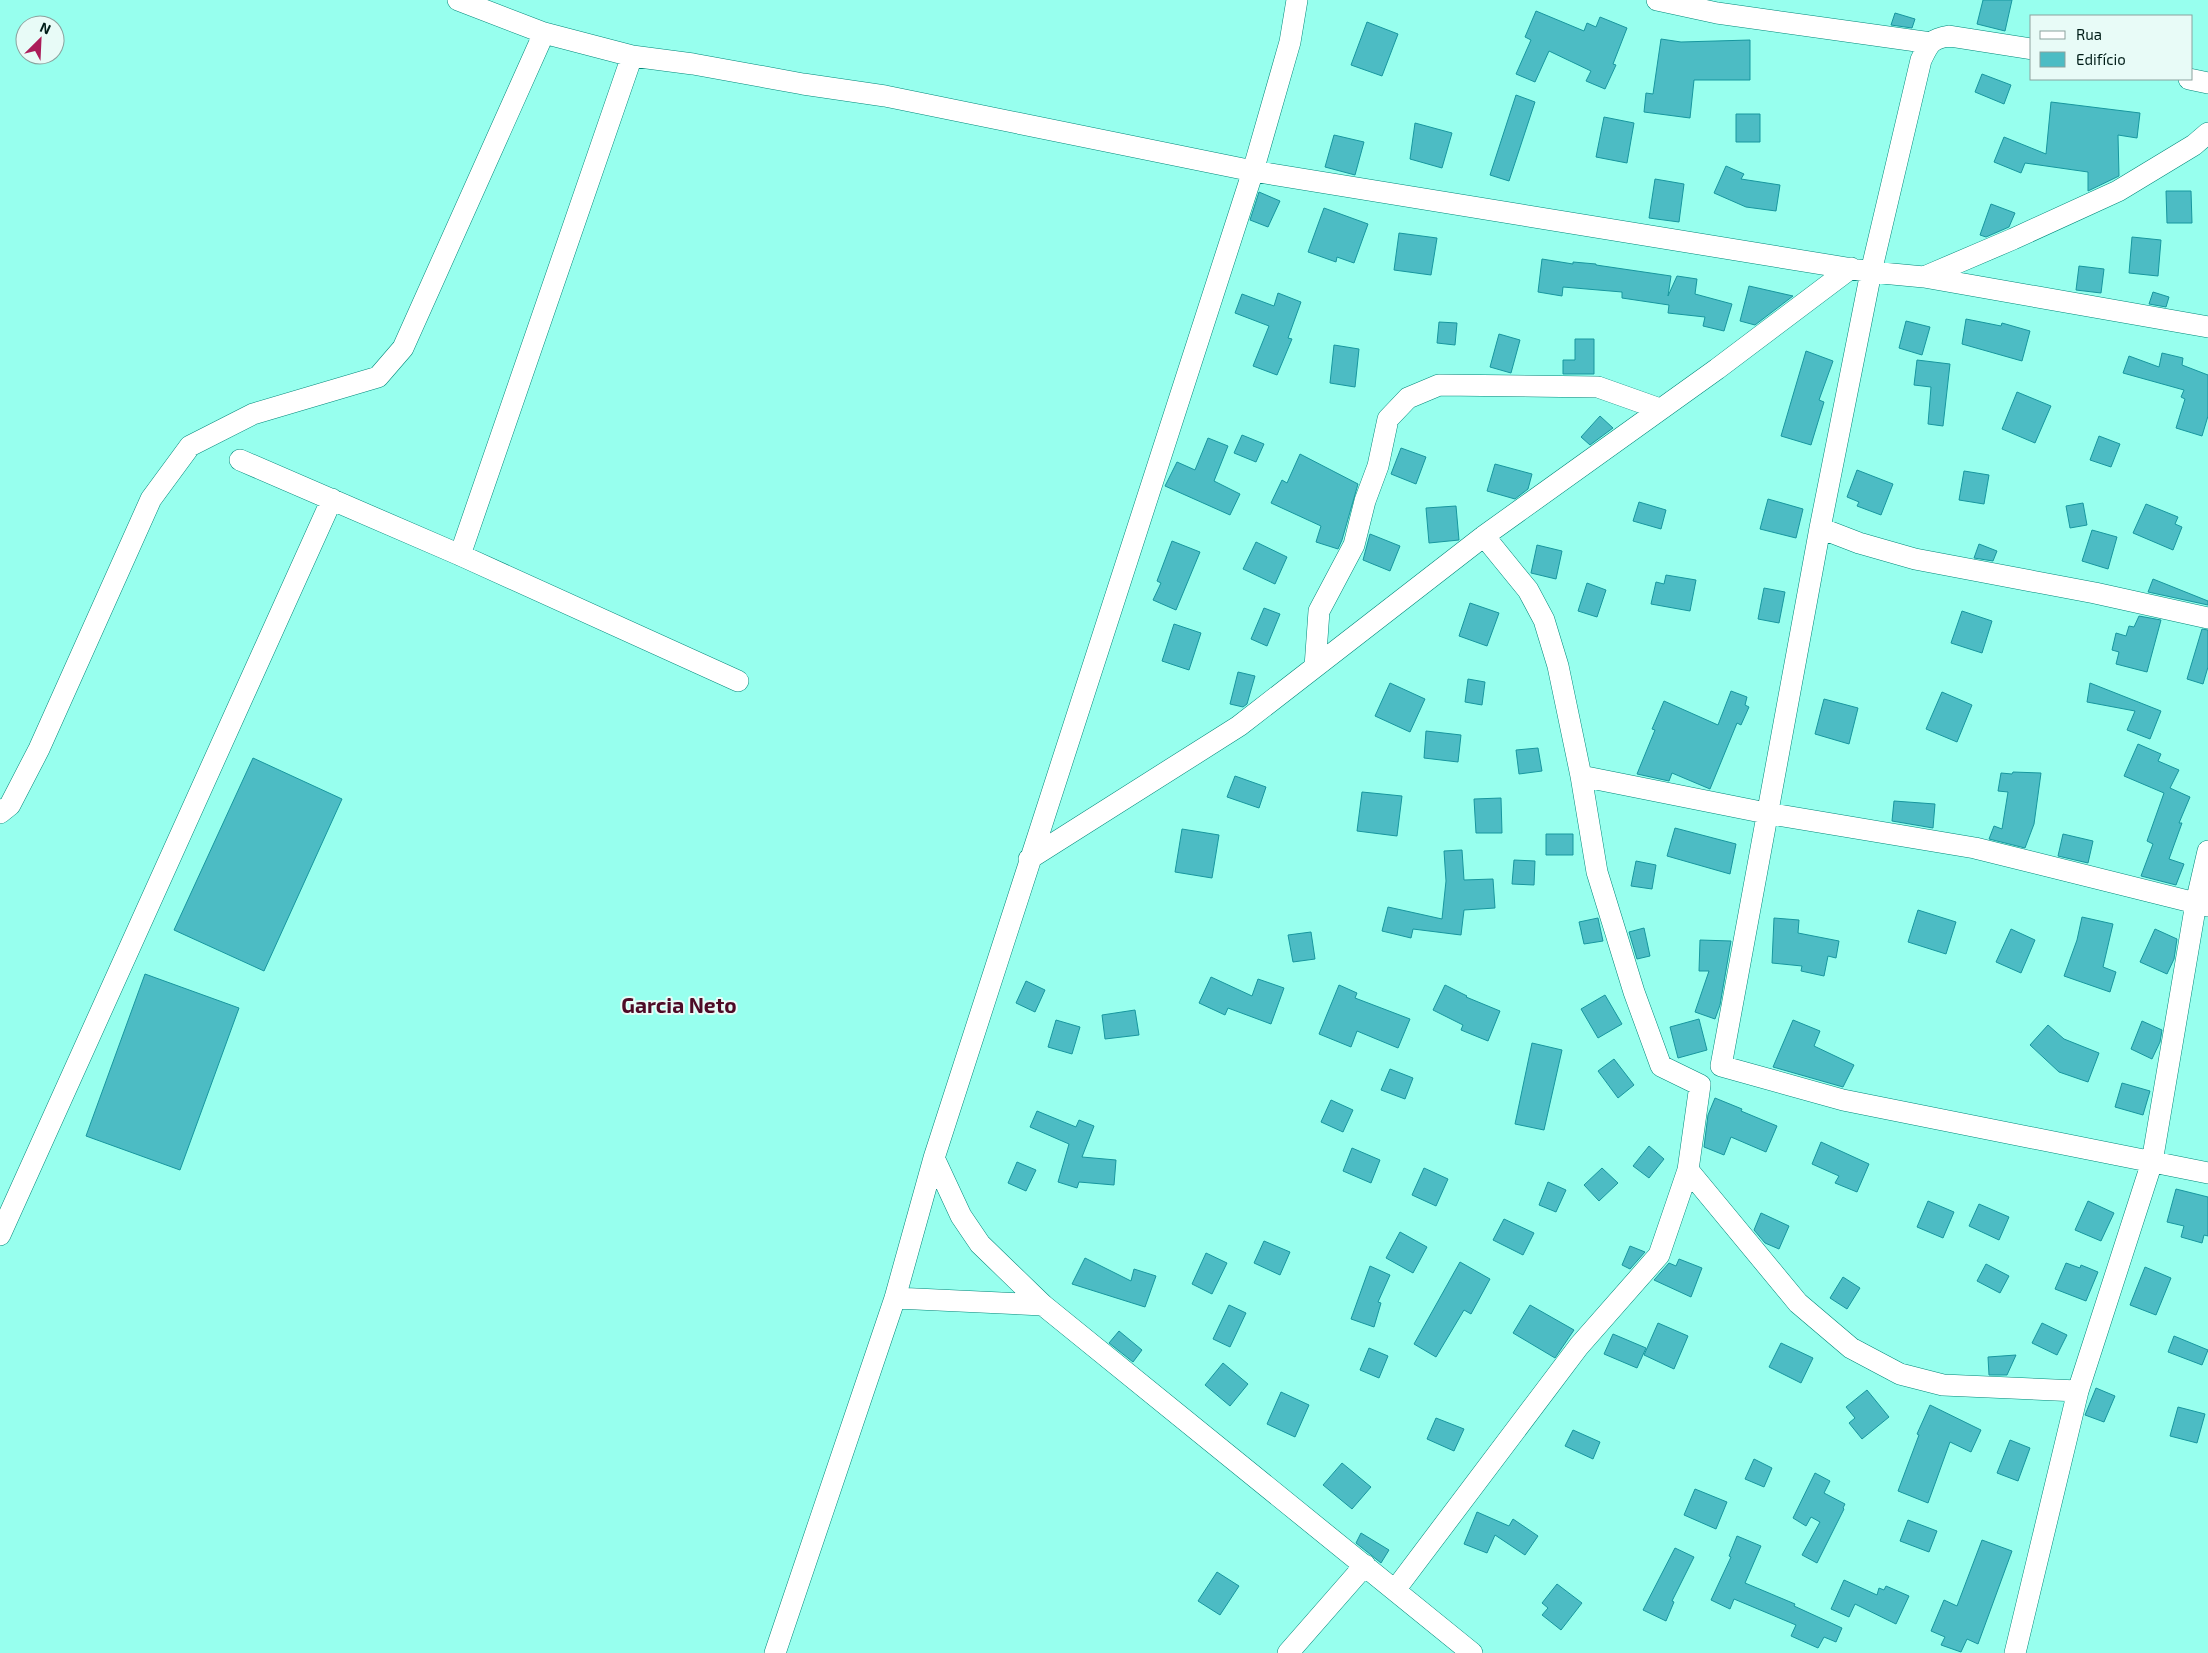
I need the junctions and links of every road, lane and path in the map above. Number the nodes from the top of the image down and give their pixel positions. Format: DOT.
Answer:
graph roads {
  1 [pos="458,0"];
  2 [pos="1297,0"];
  3 [pos="1657,0"];
  4 [pos="544,33"];
  5 [pos="1930,43"];
  6 [pos="2030,50"];
  7 [pos="632,56"];
  8 [pos="2193,80"];
  9 [pos="2208,83"];
  10 [pos="2208,133"];
  11 [pos="1253,171"];
  12 [pos="1861,270"];
  13 [pos="1924,276"];
  14 [pos="2208,327"];
  15 [pos="1660,409"];
  16 [pos="240,460"];
  17 [pos="332,500"];
  18 [pos="1820,528"];
  19 [pos="1484,536"];
  20 [pos="460,555"];
  21 [pos="2208,618"];
  22 [pos="1315,667"];
  23 [pos="738,680"];
  24 [pos="1580,776"];
  25 [pos="0,813"];
  26 [pos="1766,813"];
  27 [pos="2208,851"];
  28 [pos="1029,859"];
  29 [pos="2202,904"];
  30 [pos="1721,1066"];
  31 [pos="1700,1084"];
  32 [pos="934,1158"];
  33 [pos="2152,1162"];
  34 [pos="1688,1170"];
  35 [pos="2208,1173"];
  36 [pos="0,1235"];
  37 [pos="895,1298"];
  38 [pos="1043,1305"];
  39 [pos="2078,1391"];
  40 [pos="1365,1565"];
  41 [pos="1395,1590"];
  42 [pos="775,1653"];
  43 [pos="1288,1653"];
  44 [pos="1472,1653"];
  45 [pos="2014,1653"];
  1 -- 4 [label="street"];
  2 -- 11 [label="street"];
  3 -- 5 [label="street"];
  4 -- 7 [label="street"];
  4 -- 25 [label="street"];
  5 -- 6 [label="street"];
  5 -- 12 [label="street"];
  7 -- 11 [label="street"];
  7 -- 20 [label="street"];
  8 -- 9 [label="street"];
  10 -- 13 [label="street"];
  11 -- 12 [label="street"];
  11 -- 28 [label="street"];
  12 -- 13 [label="street"];
  12 -- 15 [label="street"];
  12 -- 18 [label="street"];
  13 -- 14 [label="street"];
  15 -- 19 [label="street"];
  15 -- 22 [label="street"];
  16 -- 17 [label="street"];
  17 -- 20 [label="street"];
  17 -- 36 [label="street"];
  18 -- 21 [label="street"];
  18 -- 26 [label="street"];
  19 -- 22 [label="street"];
  19 -- 24 [label="street"];
  20 -- 23 [label="street"];
  22 -- 28 [label="street"];
  24 -- 26 [label="street"];
  24 -- 31 [label="street"];
  26 -- 29 [label="street"];
  26 -- 30 [label="street"];
  27 -- 29 [label="street"];
  28 -- 32 [label="street"];
  29 -- 33 [label="street"];
  30 -- 31 [label="street"];
  30 -- 33 [label="street"];
  31 -- 34 [label="street"];
  32 -- 37 [label="street"];
  32 -- 38 [label="street"];
  33 -- 35 [label="street"];
  33 -- 39 [label="street"];
  34 -- 39 [label="street"];
  34 -- 41 [label="street"];
  37 -- 38 [label="street"];
  37 -- 42 [label="street"];
  38 -- 40 [label="street"];
  39 -- 45 [label="street"];
  40 -- 41 [label="street"];
  40 -- 43 [label="street"];
  41 -- 44 [label="street"];
}
